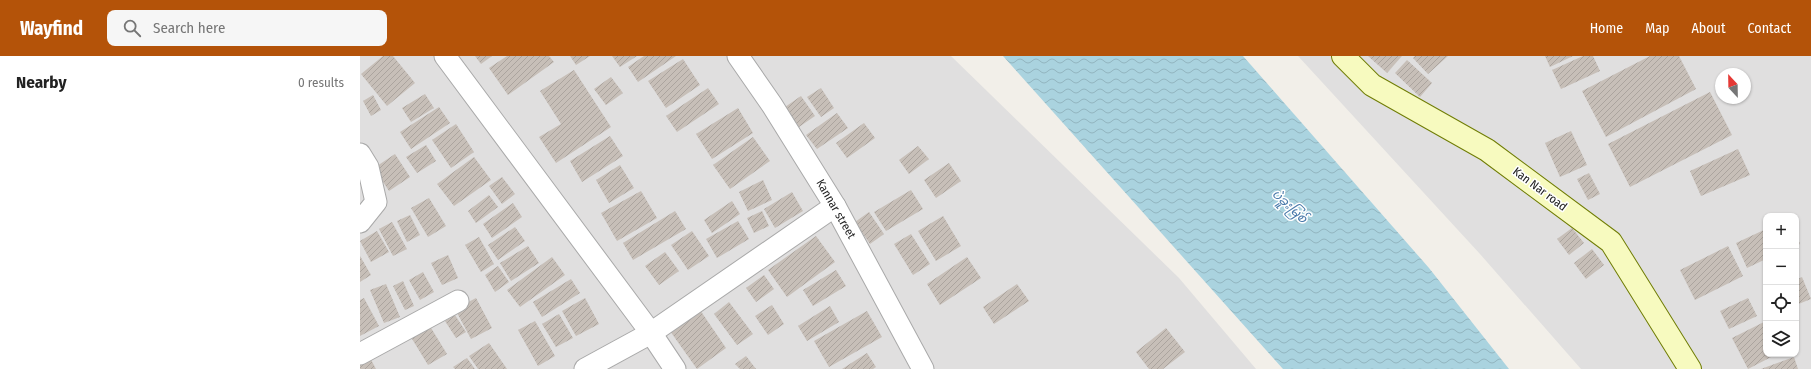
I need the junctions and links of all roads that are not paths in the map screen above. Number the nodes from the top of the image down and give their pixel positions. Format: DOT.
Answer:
graph roads {
  1 [pos="444,56"];
  2 [pos="738,56"];
  3 [pos="1343,56"];
  4 [pos="360,154"];
  5 [pos="835,206"];
  6 [pos="360,222"];
  7 [pos="458,301"];
  8 [pos="651,333"];
  9 [pos="360,354"];
  10 [pos="585,369"];
  11 [pos="675,369"];
  12 [pos="923,369"];
  13 [pos="1690,369"];
  1 -- 8 [label="street"];
  2 -- 5 [label="street, Kannar street"];
  3 -- 13 [label="street, Kan Nar road"];
  4 -- 6 [label="street"];
  5 -- 8 [label="street"];
  5 -- 12 [label="street, Kannar street"];
  7 -- 9 [label="street"];
  8 -- 10 [label="street"];
  8 -- 11 [label="street"];
}
